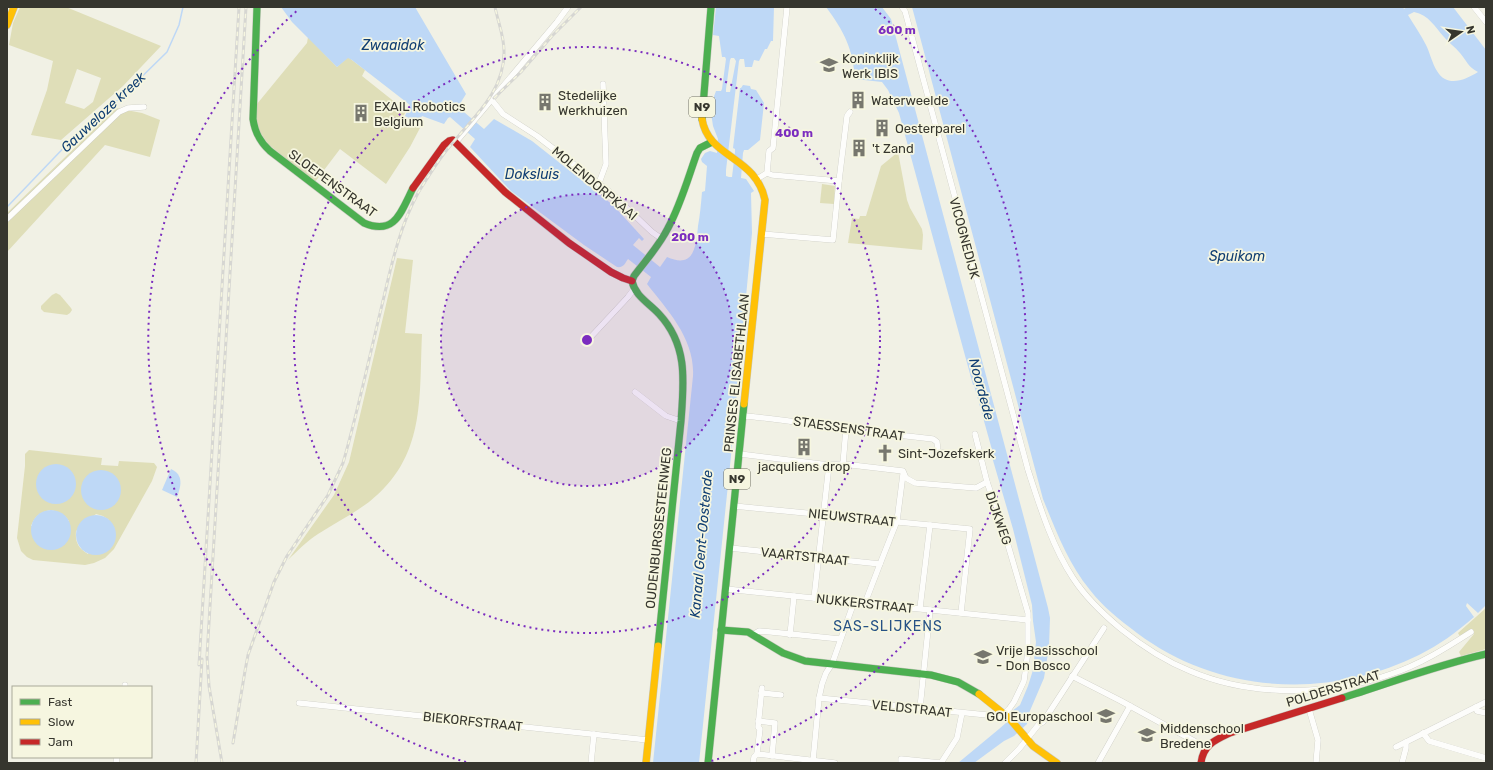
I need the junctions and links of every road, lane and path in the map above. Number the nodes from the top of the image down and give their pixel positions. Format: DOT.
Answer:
graph roads {
  1 [pos="14,7"];
  2 [pos="257,7"];
  3 [pos="568,7"];
  4 [pos="711,7"];
  5 [pos="787,7"];
  6 [pos="902,7"];
  7 [pos="1474,7"];
  8 [pos="1486,22"];
  9 [pos="7,25"];
  10 [pos="603,84"];
  11 [pos="491,99"];
  12 [pos="144,107"];
  13 [pos="850,112"];
  14 [pos="456,142"];
  15 [pos="714,144"];
  16 [pos="767,173"];
  17 [pos="757,179"];
  18 [pos="839,181"];
  19 [pos="599,184"];
  20 [pos="7,219"];
  21 [pos="762,234"];
  22 [pos="660,242"];
  23 [pos="632,281"];
  24 [pos="634,289"];
  25 [pos="588,340"];
  26 [pos="635,392"];
  27 [pos="744,416"];
  28 [pos="681,420"];
  29 [pos="846,429"];
  30 [pos="975,434"];
  31 [pos="740,454"];
  32 [pos="969,456"];
  33 [pos="843,464"];
  34 [pos="829,465"];
  35 [pos="904,471"];
  36 [pos="987,482"];
  37 [pos="734,506"];
  38 [pos="823,514"];
  39 [pos="897,522"];
  40 [pos="930,525"];
  41 [pos="730,548"];
  42 [pos="819,558"];
  43 [pos="880,564"];
  44 [pos="726,589"];
  45 [pos="794,596"];
  46 [pos="814,598"];
  47 [pos="854,602"];
  48 [pos="865,603"];
  49 [pos="920,608"];
  50 [pos="930,610"];
  51 [pos="961,613"];
  52 [pos="1028,620"];
  53 [pos="1104,628"];
  54 [pos="722,630"];
  55 [pos="1471,632"];
  56 [pos="754,634"];
  57 [pos="790,635"];
  58 [pos="840,639"];
  59 [pos="1486,654"];
  60 [pos="832,664"];
  61 [pos="923,674"];
  62 [pos="1072,676"];
  63 [pos="781,695"];
  64 [pos="819,698"];
  65 [pos="1486,702"];
  66 [pos="299,703"];
  67 [pos="1130,706"];
  68 [pos="1476,707"];
  69 [pos="920,708"];
  70 [pos="1309,709"];
  71 [pos="962,713"];
  72 [pos="1486,713"];
  73 [pos="1007,716"];
  74 [pos="758,721"];
  75 [pos="1423,733"];
  76 [pos="594,734"];
  77 [pos="1027,739"];
  78 [pos="648,740"];
  79 [pos="1406,742"];
  80 [pos="1396,746"];
  81 [pos="1205,747"];
  82 [pos="757,754"];
  83 [pos="772,756"];
  84 [pos="1486,758"];
  85 [pos="813,761"];
  86 [pos="591,763"];
  87 [pos="646,763"];
  88 [pos="708,763"];
  89 [pos="753,763"];
  90 [pos="835,763"];
  91 [pos="901,763"];
  92 [pos="941,763"];
  93 [pos="1005,763"];
  94 [pos="1057,763"];
  95 [pos="1098,763"];
  96 [pos="1201,763"];
  97 [pos="1317,763"];
  98 [pos="1402,763"];
  1 -- 9 [label="street"];
  2 -- 14 [label="street, SLOEPENSTRAAT"];
  3 -- 11 [label="street, SLOEPENSTRAAT"];
  4 -- 15 [label="street, N9"];
  5 -- 16 [label="street"];
  6 -- 55 [label="street, VICOGNEDIJK"];
  7 -- 8 [label="street"];
  10 -- 19 [label="street"];
  11 -- 14 [label="street, SLOEPENSTRAAT"];
  11 -- 19 [label="street, MOLENDORPKAAI"];
  12 -- 20 [label="street"];
  13 -- 18 [label="street"];
  14 -- 23 [label="street"];
  15 -- 17 [label="street, PRINSES ELISABETHLAAN / N9"];
  15 -- 22 [label="street"];
  16 -- 17 [label="street"];
  16 -- 18 [label="street"];
  17 -- 21 [label="street, PRINSES ELISABETHLAAN / N9"];
  18 -- 21 [label="street"];
  19 -- 22 [label="street, MOLENDORPKAAI"];
  21 -- 27 [label="street, PRINSES ELISABETHLAAN / N9"];
  22 -- 23 [label="street"];
  23 -- 24 [label="street"];
  24 -- 25 [label="street"];
  24 -- 28 [label="street, OUDENBURGSESTEENWEG"];
  26 -- 28 [label="street"];
  27 -- 29 [label="street, STAESSENSTRAAT"];
  27 -- 31 [label="street, PRINSES ELISABETHLAAN / N9"];
  28 -- 78 [label="street, OUDENBURGSESTEENWEG"];
  29 -- 32 [label="street, STAESSENSTRAAT"];
  29 -- 33 [label="street"];
  30 -- 36 [label="street, DIJKWEG"];
  31 -- 34 [label="street"];
  31 -- 37 [label="street, PRINSES ELISABETHLAAN / N9"];
  33 -- 34 [label="street"];
  33 -- 35 [label="street"];
  34 -- 38 [label="street"];
  35 -- 36 [label="street"];
  35 -- 39 [label="street"];
  36 -- 52 [label="street, DIJKWEG"];
  37 -- 38 [label="street, NIEUWSTRAAT"];
  37 -- 41 [label="street, PRINSES ELISABETHLAAN / N9"];
  38 -- 39 [label="street, NIEUWSTRAAT"];
  38 -- 42 [label="street"];
  39 -- 40 [label="street, NIEUWSTRAAT"];
  39 -- 43 [label="street"];
  40 -- 49 [label="street"];
  40 -- 51 [label="street, NIEUWSTRAAT"];
  41 -- 42 [label="street, VAARTSTRAAT"];
  41 -- 44 [label="street, PRINSES ELISABETHLAAN / N9"];
  42 -- 43 [label="street, VAARTSTRAAT"];
  42 -- 46 [label="street"];
  43 -- 48 [label="street"];
  44 -- 45 [label="street, NUKKERSTRAAT"];
  44 -- 54 [label="street, PRINSES ELISABETHLAAN / N9"];
  45 -- 46 [label="street, NUKKERSTRAAT"];
  45 -- 57 [label="street"];
  46 -- 47 [label="street, NUKKERSTRAAT"];
  47 -- 48 [label="street, NUKKERSTRAAT"];
  47 -- 58 [label="street"];
  48 -- 49 [label="street, NUKKERSTRAAT"];
  49 -- 50 [label="street, NUKKERSTRAAT"];
  50 -- 51 [label="street, NUKKERSTRAAT"];
  50 -- 61 [label="street"];
  51 -- 52 [label="street, NUKKERSTRAAT"];
  52 -- 73 [label="street"];
  53 -- 62 [label="street"];
  54 -- 56 [label="street"];
  54 -- 88 [label="street, PRINSES ELISABETHLAAN / N9"];
  56 -- 57 [label="street"];
  56 -- 60 [label="street"];
  57 -- 58 [label="street"];
  58 -- 60 [label="street"];
  59 -- 70 [label="street, POLDERSTRAAT"];
  60 -- 61 [label="street"];
  60 -- 64 [label="street"];
  61 -- 69 [label="street"];
  61 -- 73 [label="street"];
  62 -- 67 [label="street"];
  62 -- 77 [label="street"];
  63 -- 74 [label="street"];
  64 -- 69 [label="street, VELDSTRAAT"];
  64 -- 85 [label="street"];
  65 -- 68 [label="street"];
  66 -- 76 [label="street, BIEKORFSTRAAT"];
  67 -- 81 [label="street"];
  67 -- 95 [label="street"];
  68 -- 72 [label="street"];
  68 -- 75 [label="street"];
  69 -- 71 [label="street, VELDSTRAAT"];
  70 -- 81 [label="street, POLDERSTRAAT"];
  70 -- 97 [label="street"];
  71 -- 73 [label="street, VELDSTRAAT"];
  71 -- 92 [label="street"];
  73 -- 77 [label="street"];
  74 -- 82 [label="street"];
  74 -- 83 [label="street"];
  75 -- 79 [label="street"];
  75 -- 84 [label="street"];
  76 -- 78 [label="street, BIEKORFSTRAAT"];
  76 -- 86 [label="street"];
  77 -- 93 [label="street"];
  77 -- 94 [label="street"];
  78 -- 87 [label="street, OUDENBURGSESTEENWEG"];
  79 -- 80 [label="street"];
  79 -- 98 [label="street"];
  81 -- 96 [label="street"];
  82 -- 83 [label="street"];
  82 -- 89 [label="street"];
  83 -- 85 [label="street"];
  85 -- 90 [label="street"];
  91 -- 92 [label="street"];
}
